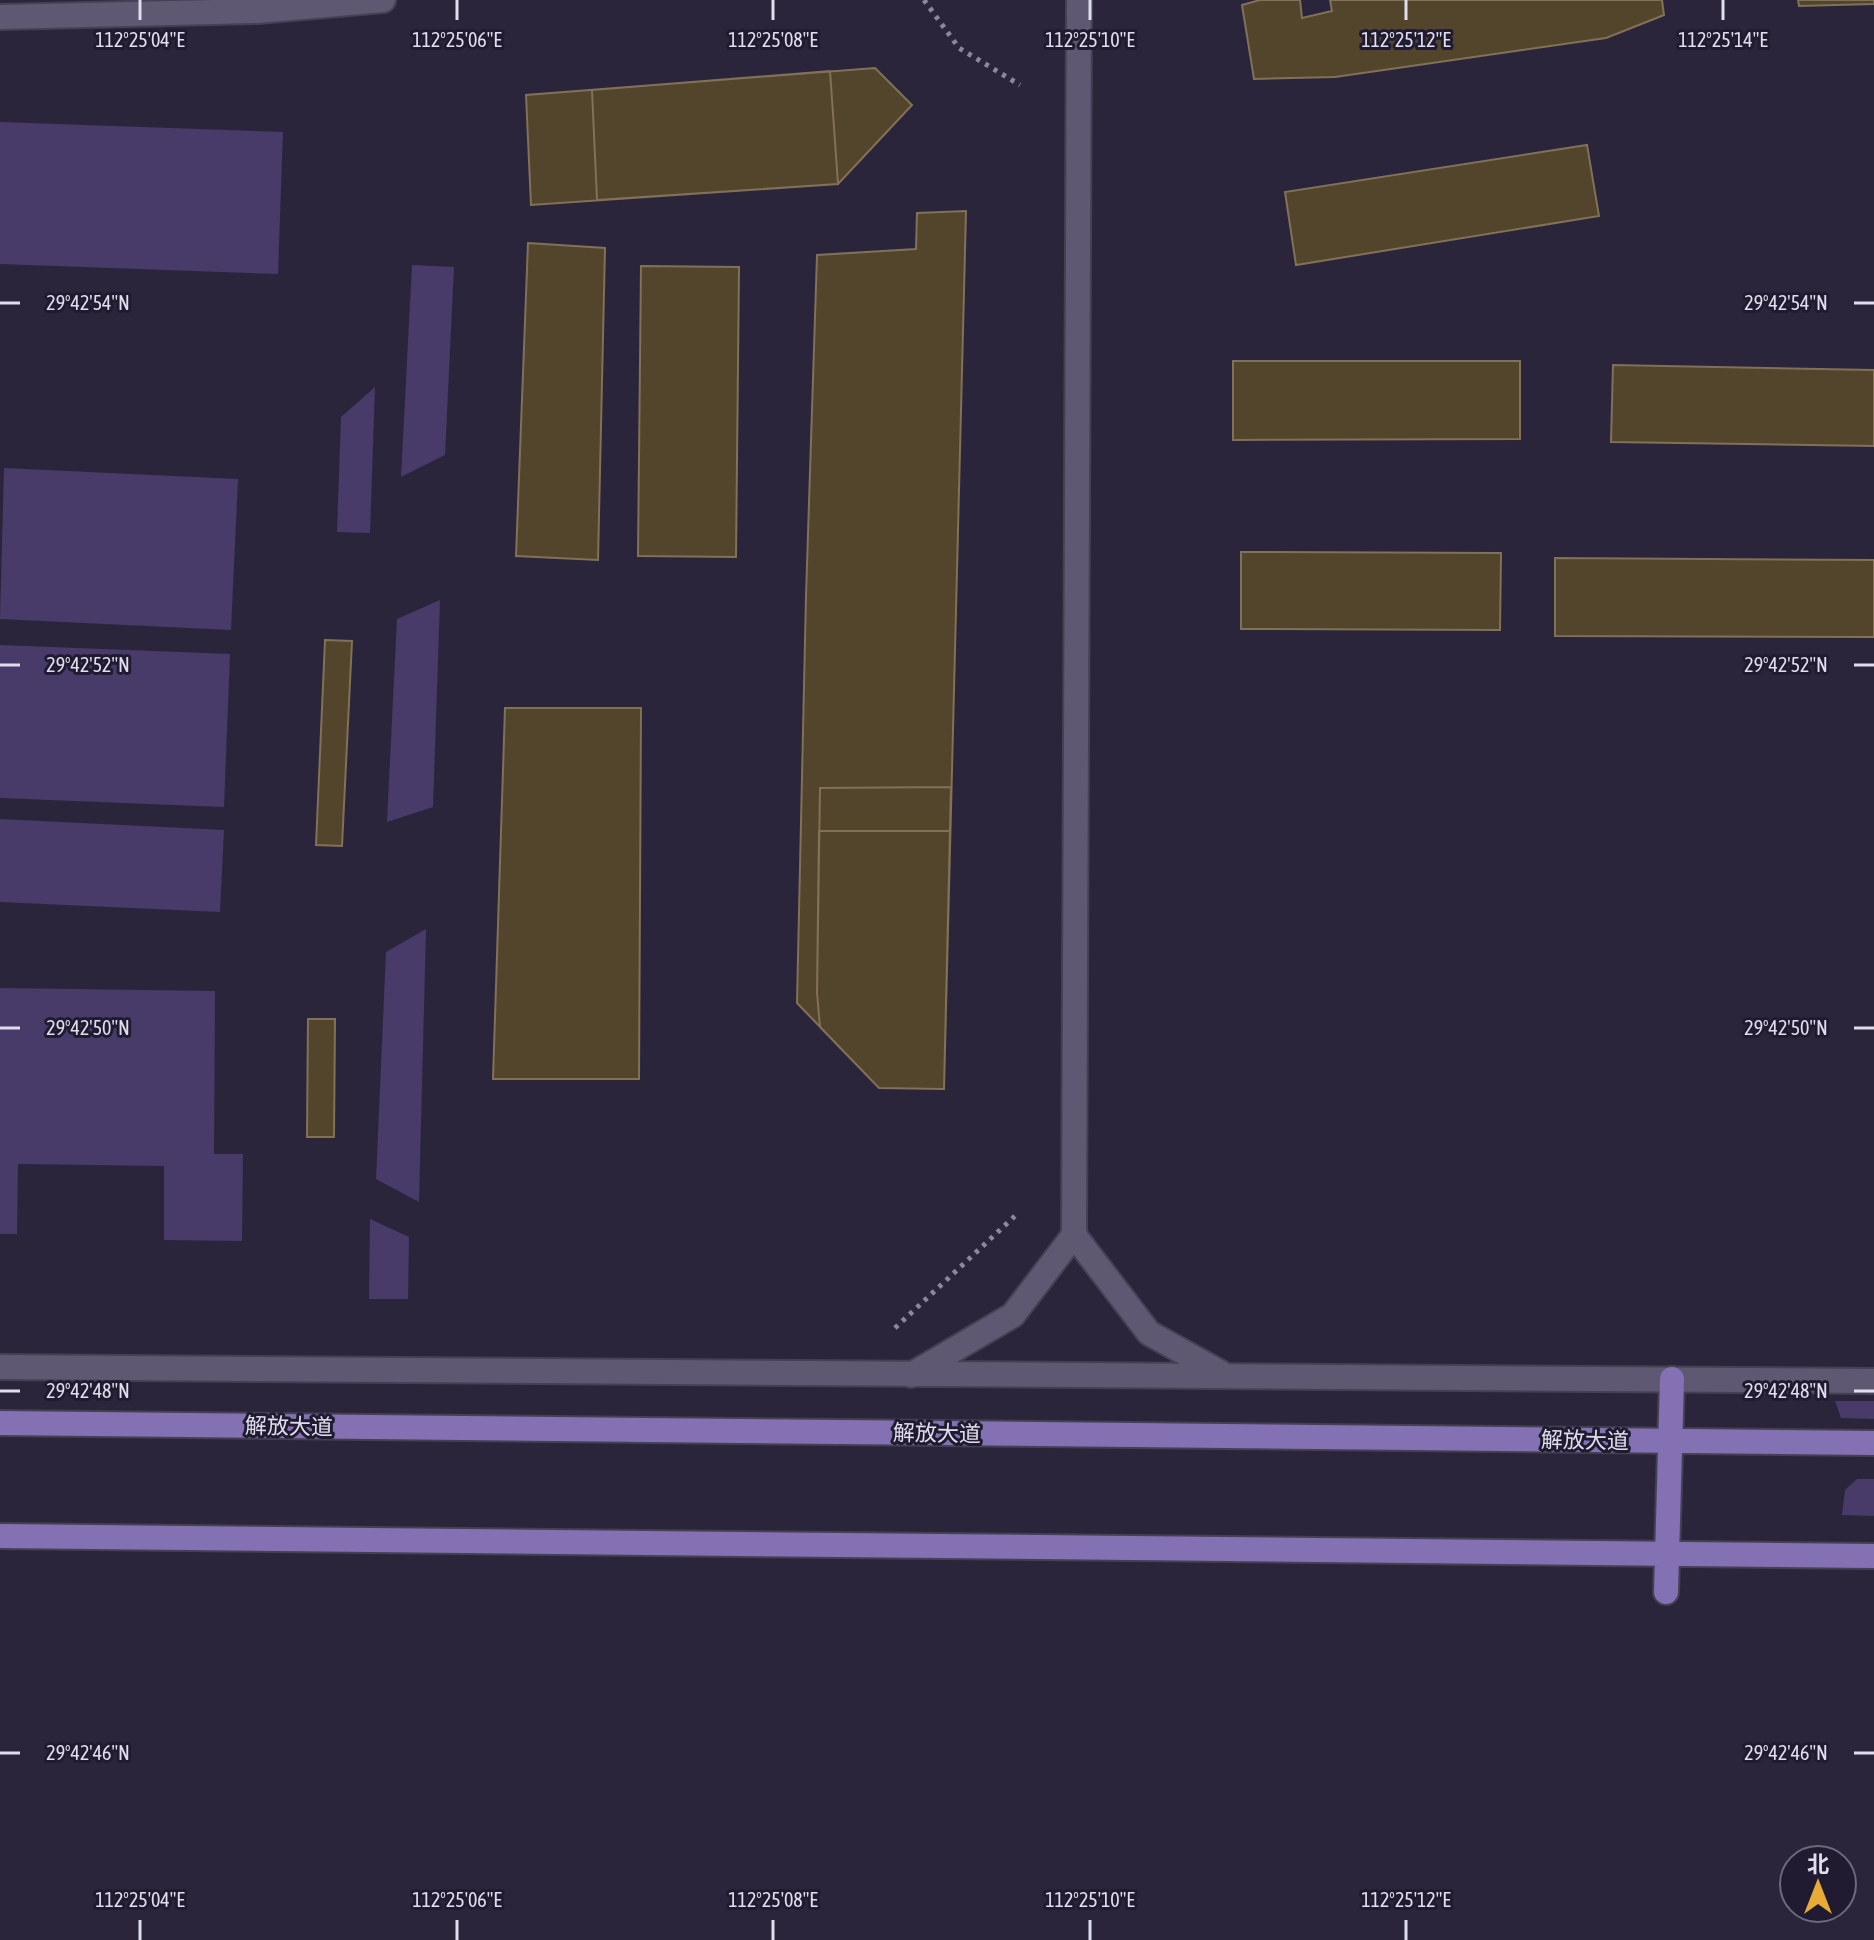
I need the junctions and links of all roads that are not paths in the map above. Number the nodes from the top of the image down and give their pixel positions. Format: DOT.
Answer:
graph roads {
  1 [pos="383,0"];
  2 [pos="1079,0"];
  3 [pos="0,17"];
  4 [pos="1074,1235"];
  5 [pos="0,1367"];
  6 [pos="1224,1374"];
  7 [pos="910,1376"];
  8 [pos="1672,1379"];
  9 [pos="1874,1381"];
  10 [pos="0,1423"];
  11 [pos="1670,1441"];
  12 [pos="1874,1443"];
  13 [pos="0,1536"];
  14 [pos="1666,1554"];
  15 [pos="1874,1556"];
  16 [pos="1666,1592"];
  1 -- 3 [label="street"];
  2 -- 4 [label="street"];
  4 -- 6 [label="street"];
  4 -- 7 [label="street"];
  5 -- 7 [label="street"];
  6 -- 7 [label="street"];
  6 -- 8 [label="street"];
  8 -- 9 [label="street"];
  8 -- 11 [label="main road"];
  10 -- 11 [label="main road, 解放大道"];
  11 -- 12 [label="main road, 解放大道"];
  11 -- 14 [label="main road"];
  13 -- 14 [label="main road"];
  14 -- 15 [label="main road"];
  14 -- 16 [label="main road"];
}
